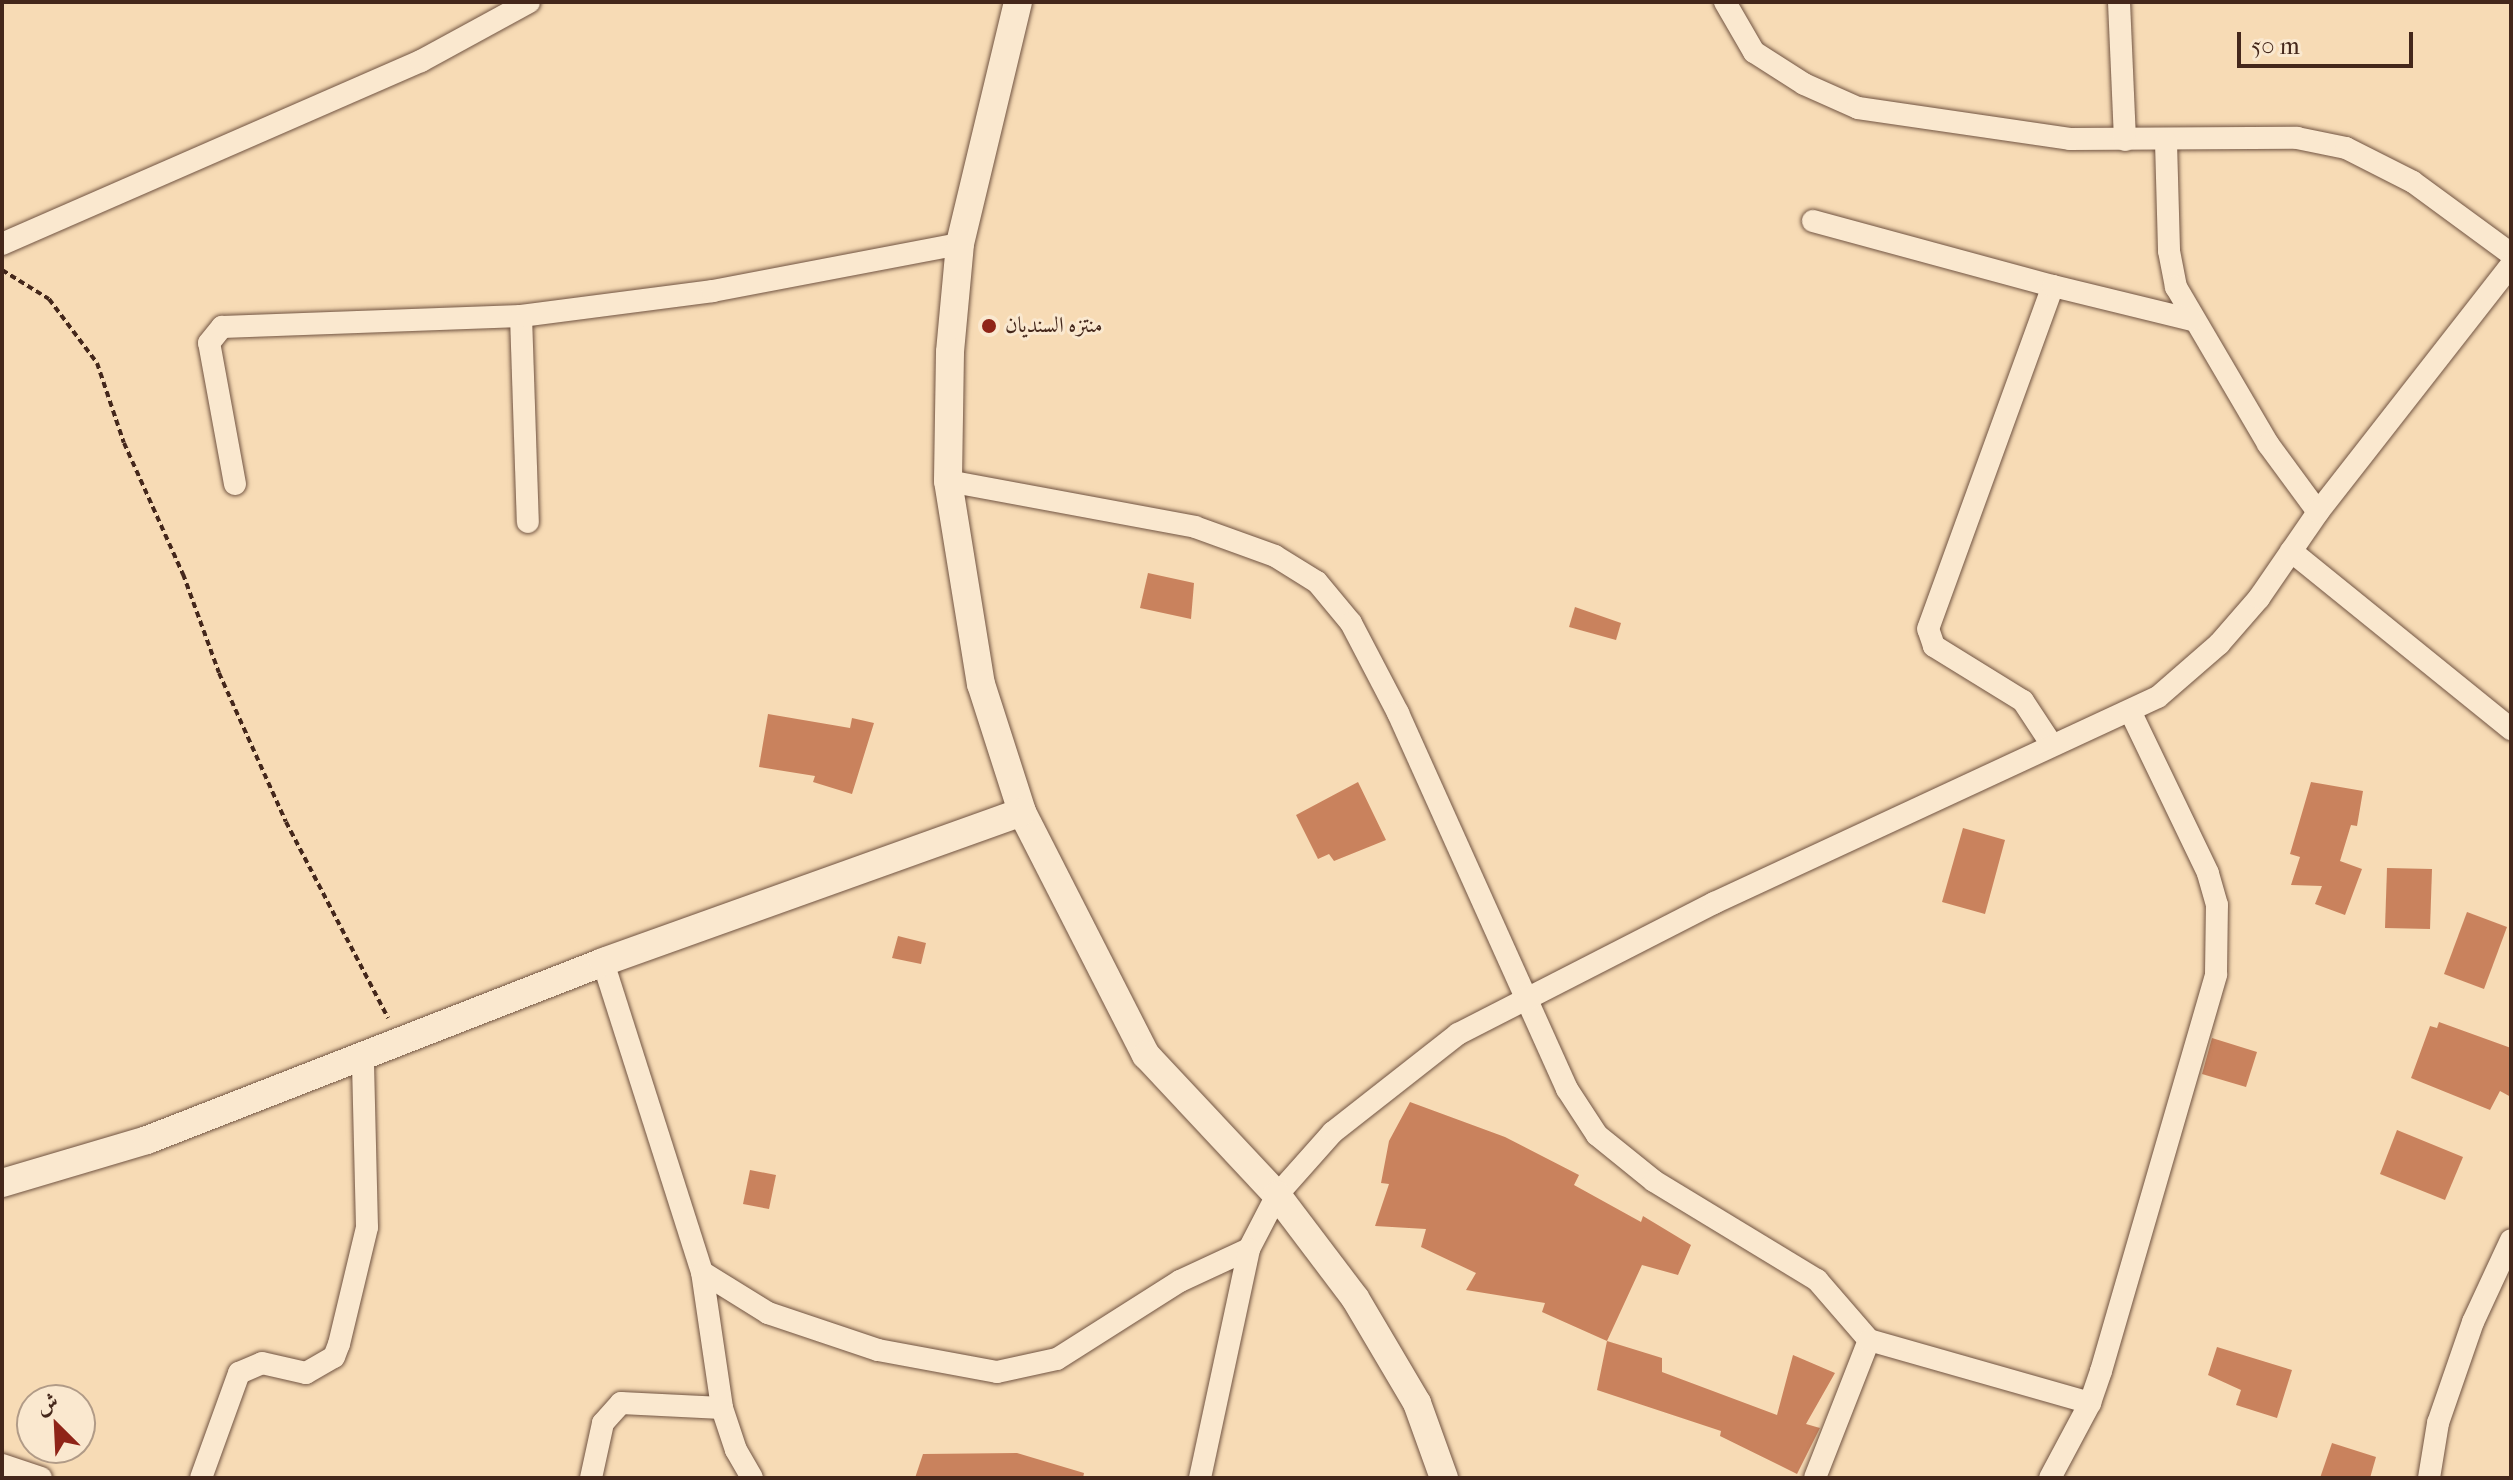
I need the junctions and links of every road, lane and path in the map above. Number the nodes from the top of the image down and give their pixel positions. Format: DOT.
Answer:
graph roads {
  1 [pos="529,2"];
  2 [pos="1018,2"];
  3 [pos="1725,2"];
  4 [pos="2119,2"];
  5 [pos="2125,140"];
  6 [pos="2166,142"];
  7 [pos="1813,221"];
  8 [pos="2,244"];
  9 [pos="960,244"];
  10 [pos="2511,254"];
  11 [pos="2511,265"];
  12 [pos="2,270"];
  13 [pos="2053,286"];
  14 [pos="521,316"];
  15 [pos="2192,320"];
  16 [pos="948,481"];
  17 [pos="235,484"];
  18 [pos="2318,512"];
  19 [pos="528,522"];
  20 [pos="2291,551"];
  21 [pos="2130,711"];
  22 [pos="2511,729"];
  23 [pos="2052,745"];
  24 [pos="1022,812"];
  25 [pos="603,962"];
  26 [pos="1525,996"];
  27 [pos="400,1042"];
  28 [pos="363,1059"];
  29 [pos="2,1183"];
  30 [pos="1277,1195"];
  31 [pos="2511,1240"];
  32 [pos="1249,1249"];
  33 [pos="702,1272"];
  34 [pos="1869,1340"];
  35 [pos="2090,1403"];
  36 [pos="722,1408"];
  37 [pos="2,1465"];
  38 [pos="41,1478"];
  39 [pos="201,1478"];
  40 [pos="591,1478"];
  41 [pos="752,1478"];
  42 [pos="1200,1478"];
  43 [pos="1444,1478"];
  44 [pos="1815,1478"];
  45 [pos="2050,1478"];
  46 [pos="2429,1478"];
  1 -- 8 [label="street"];
  2 -- 9 [label="street"];
  3 -- 5 [label="street"];
  4 -- 5 [label="street"];
  5 -- 6 [label="street"];
  6 -- 10 [label="street"];
  6 -- 15 [label="street"];
  7 -- 13 [label="street"];
  9 -- 14 [label="street"];
  9 -- 16 [label="street"];
  11 -- 18 [label="street"];
  12 -- 27 [label="path"];
  13 -- 15 [label="street"];
  13 -- 23 [label="street"];
  14 -- 17 [label="street"];
  14 -- 19 [label="street"];
  15 -- 18 [label="street"];
  16 -- 24 [label="street"];
  16 -- 26 [label="street"];
  18 -- 20 [label="street"];
  20 -- 21 [label="street"];
  20 -- 22 [label="street"];
  21 -- 23 [label="street"];
  21 -- 35 [label="street"];
  23 -- 26 [label="street"];
  24 -- 25 [label="street"];
  24 -- 30 [label="street"];
  25 -- 27 [label="street"];
  25 -- 33 [label="street"];
  26 -- 30 [label="street"];
  26 -- 34 [label="street"];
  27 -- 28 [label="street"];
  28 -- 29 [label="street"];
  28 -- 39 [label="street"];
  30 -- 32 [label="street"];
  30 -- 43 [label="street"];
  31 -- 46 [label="street"];
  32 -- 33 [label="street"];
  32 -- 42 [label="street"];
  33 -- 36 [label="street"];
  34 -- 35 [label="street"];
  34 -- 44 [label="street"];
  35 -- 45 [label="street"];
  36 -- 40 [label="street"];
  36 -- 41 [label="street"];
  37 -- 38 [label="street"];
}
